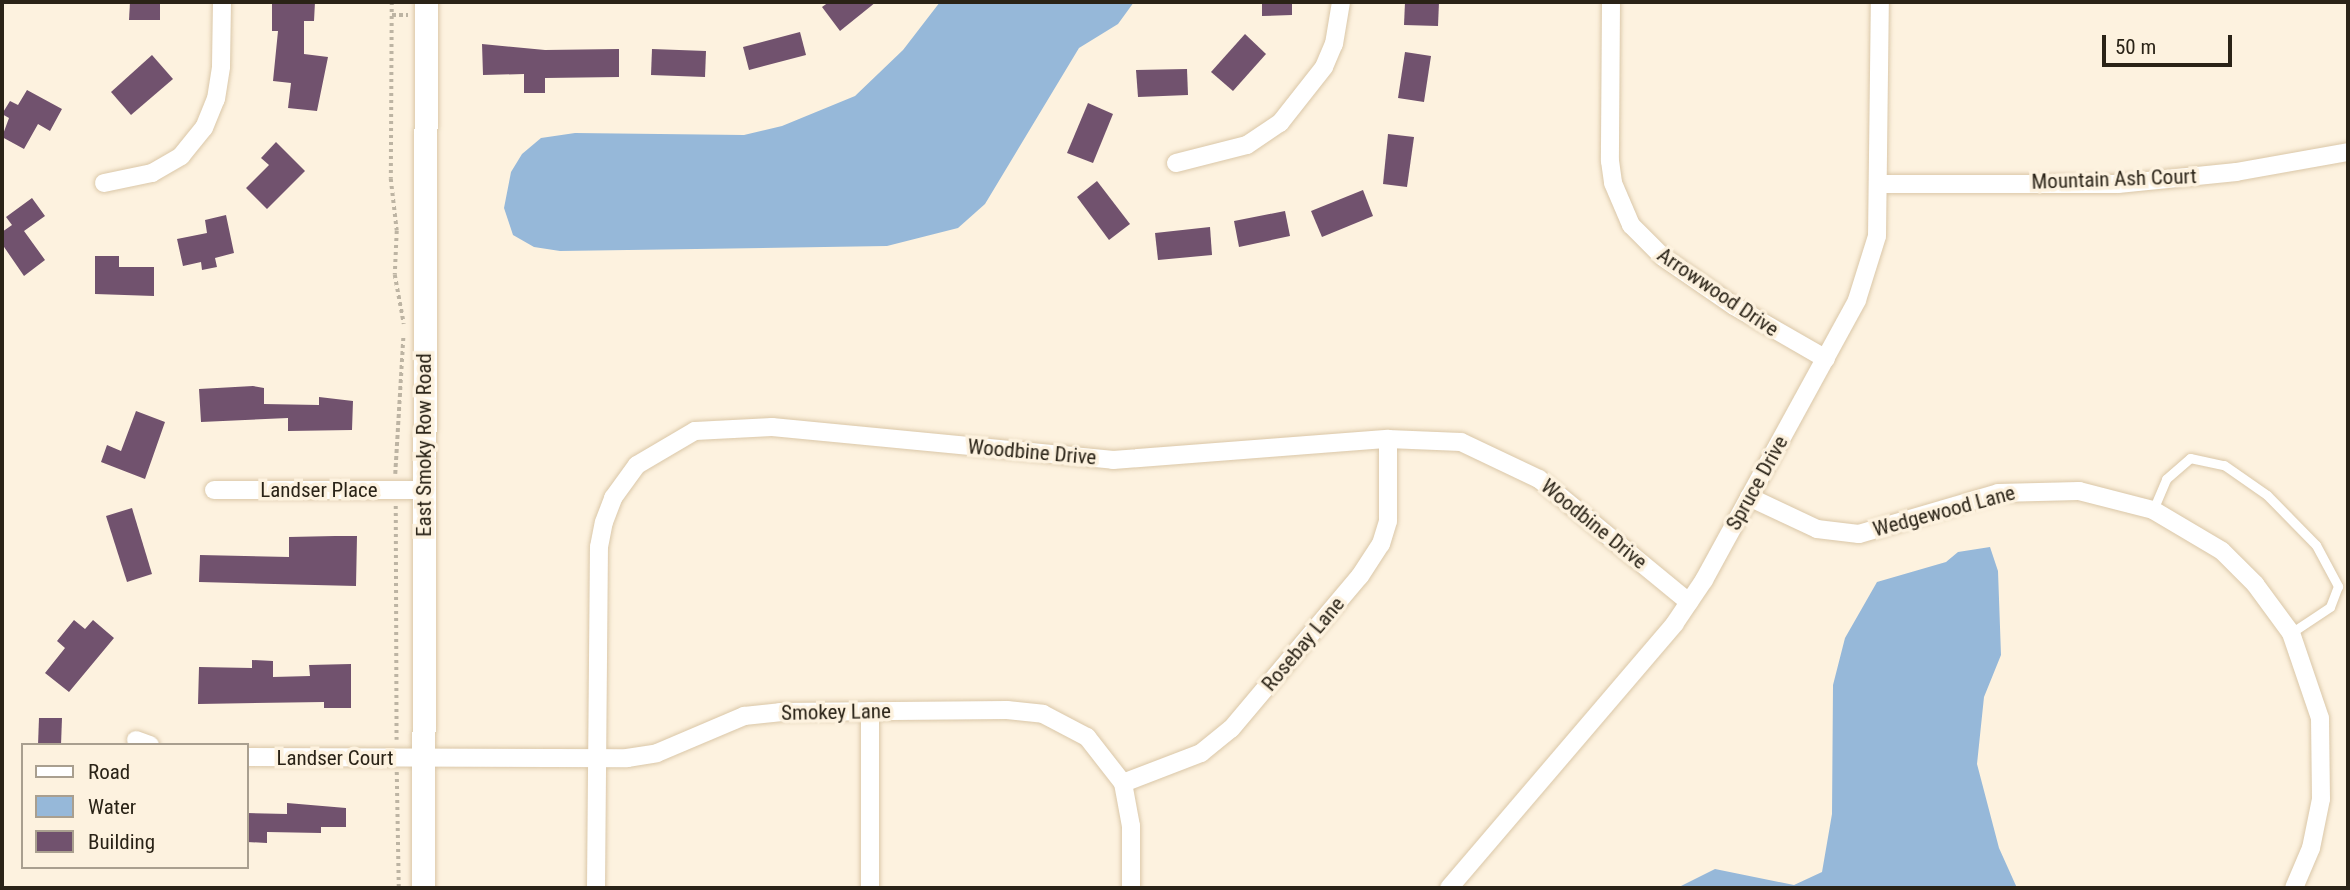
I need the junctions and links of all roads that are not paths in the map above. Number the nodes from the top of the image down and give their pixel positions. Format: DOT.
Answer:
graph roads {
  1 [pos="222,2"];
  2 [pos="1341,2"];
  3 [pos="1611,2"];
  4 [pos="1880,2"];
  5 [pos="421,8"];
  6 [pos="2348,152"];
  7 [pos="1176,163"];
  8 [pos="104,183"];
  9 [pos="1878,184"];
  10 [pos="1826,359"];
  11 [pos="1388,439"];
  12 [pos="214,490"];
  13 [pos="424,490"];
  14 [pos="1749,497"];
  15 [pos="2153,510"];
  16 [pos="1689,602"];
  17 [pos="2291,633"];
  18 [pos="870,711"];
  19 [pos="248,757"];
  20 [pos="423,758"];
  21 [pos="597,760"];
  22 [pos="1124,783"];
  23 [pos="423,888"];
  24 [pos="596,888"];
  25 [pos="870,888"];
  26 [pos="1131,888"];
  27 [pos="1448,888"];
  28 [pos="2294,888"];
  1 -- 8 [label="street"];
  2 -- 7 [label="street"];
  3 -- 10 [label="street, Arrowwood Drive"];
  4 -- 9 [label="street, Spruce Drive"];
  5 -- 13 [label="street, East Smoky Row Road"];
  6 -- 9 [label="street, Mountain Ash Court"];
  9 -- 10 [label="street, Spruce Drive"];
  10 -- 14 [label="street, Spruce Drive"];
  11 -- 16 [label="street, Woodbine Drive"];
  11 -- 21 [label="street, Woodbine Drive"];
  11 -- 22 [label="street, Rosebay Lane"];
  12 -- 13 [label="street, Landser Place"];
  13 -- 20 [label="street, East Smoky Row Road"];
  14 -- 15 [label="street, Wedgewood Lane"];
  14 -- 16 [label="street, Spruce Drive"];
  15 -- 17 [label="street, Wedgewood Lane"];
  15 -- 17 [label="lane"];
  16 -- 27 [label="street, Spruce Drive"];
  17 -- 28 [label="street, Wedgewood Lane"];
  18 -- 21 [label="street, Smokey Lane"];
  18 -- 22 [label="street, Smokey Lane"];
  18 -- 25 [label="street"];
  19 -- 20 [label="street, Landser Court"];
  20 -- 21 [label="street, Smokey Lane"];
  20 -- 23 [label="street, East Smoky Row Road"];
  21 -- 24 [label="street, Woodbine Drive"];
  22 -- 26 [label="street, Smokey Lane"];
}
